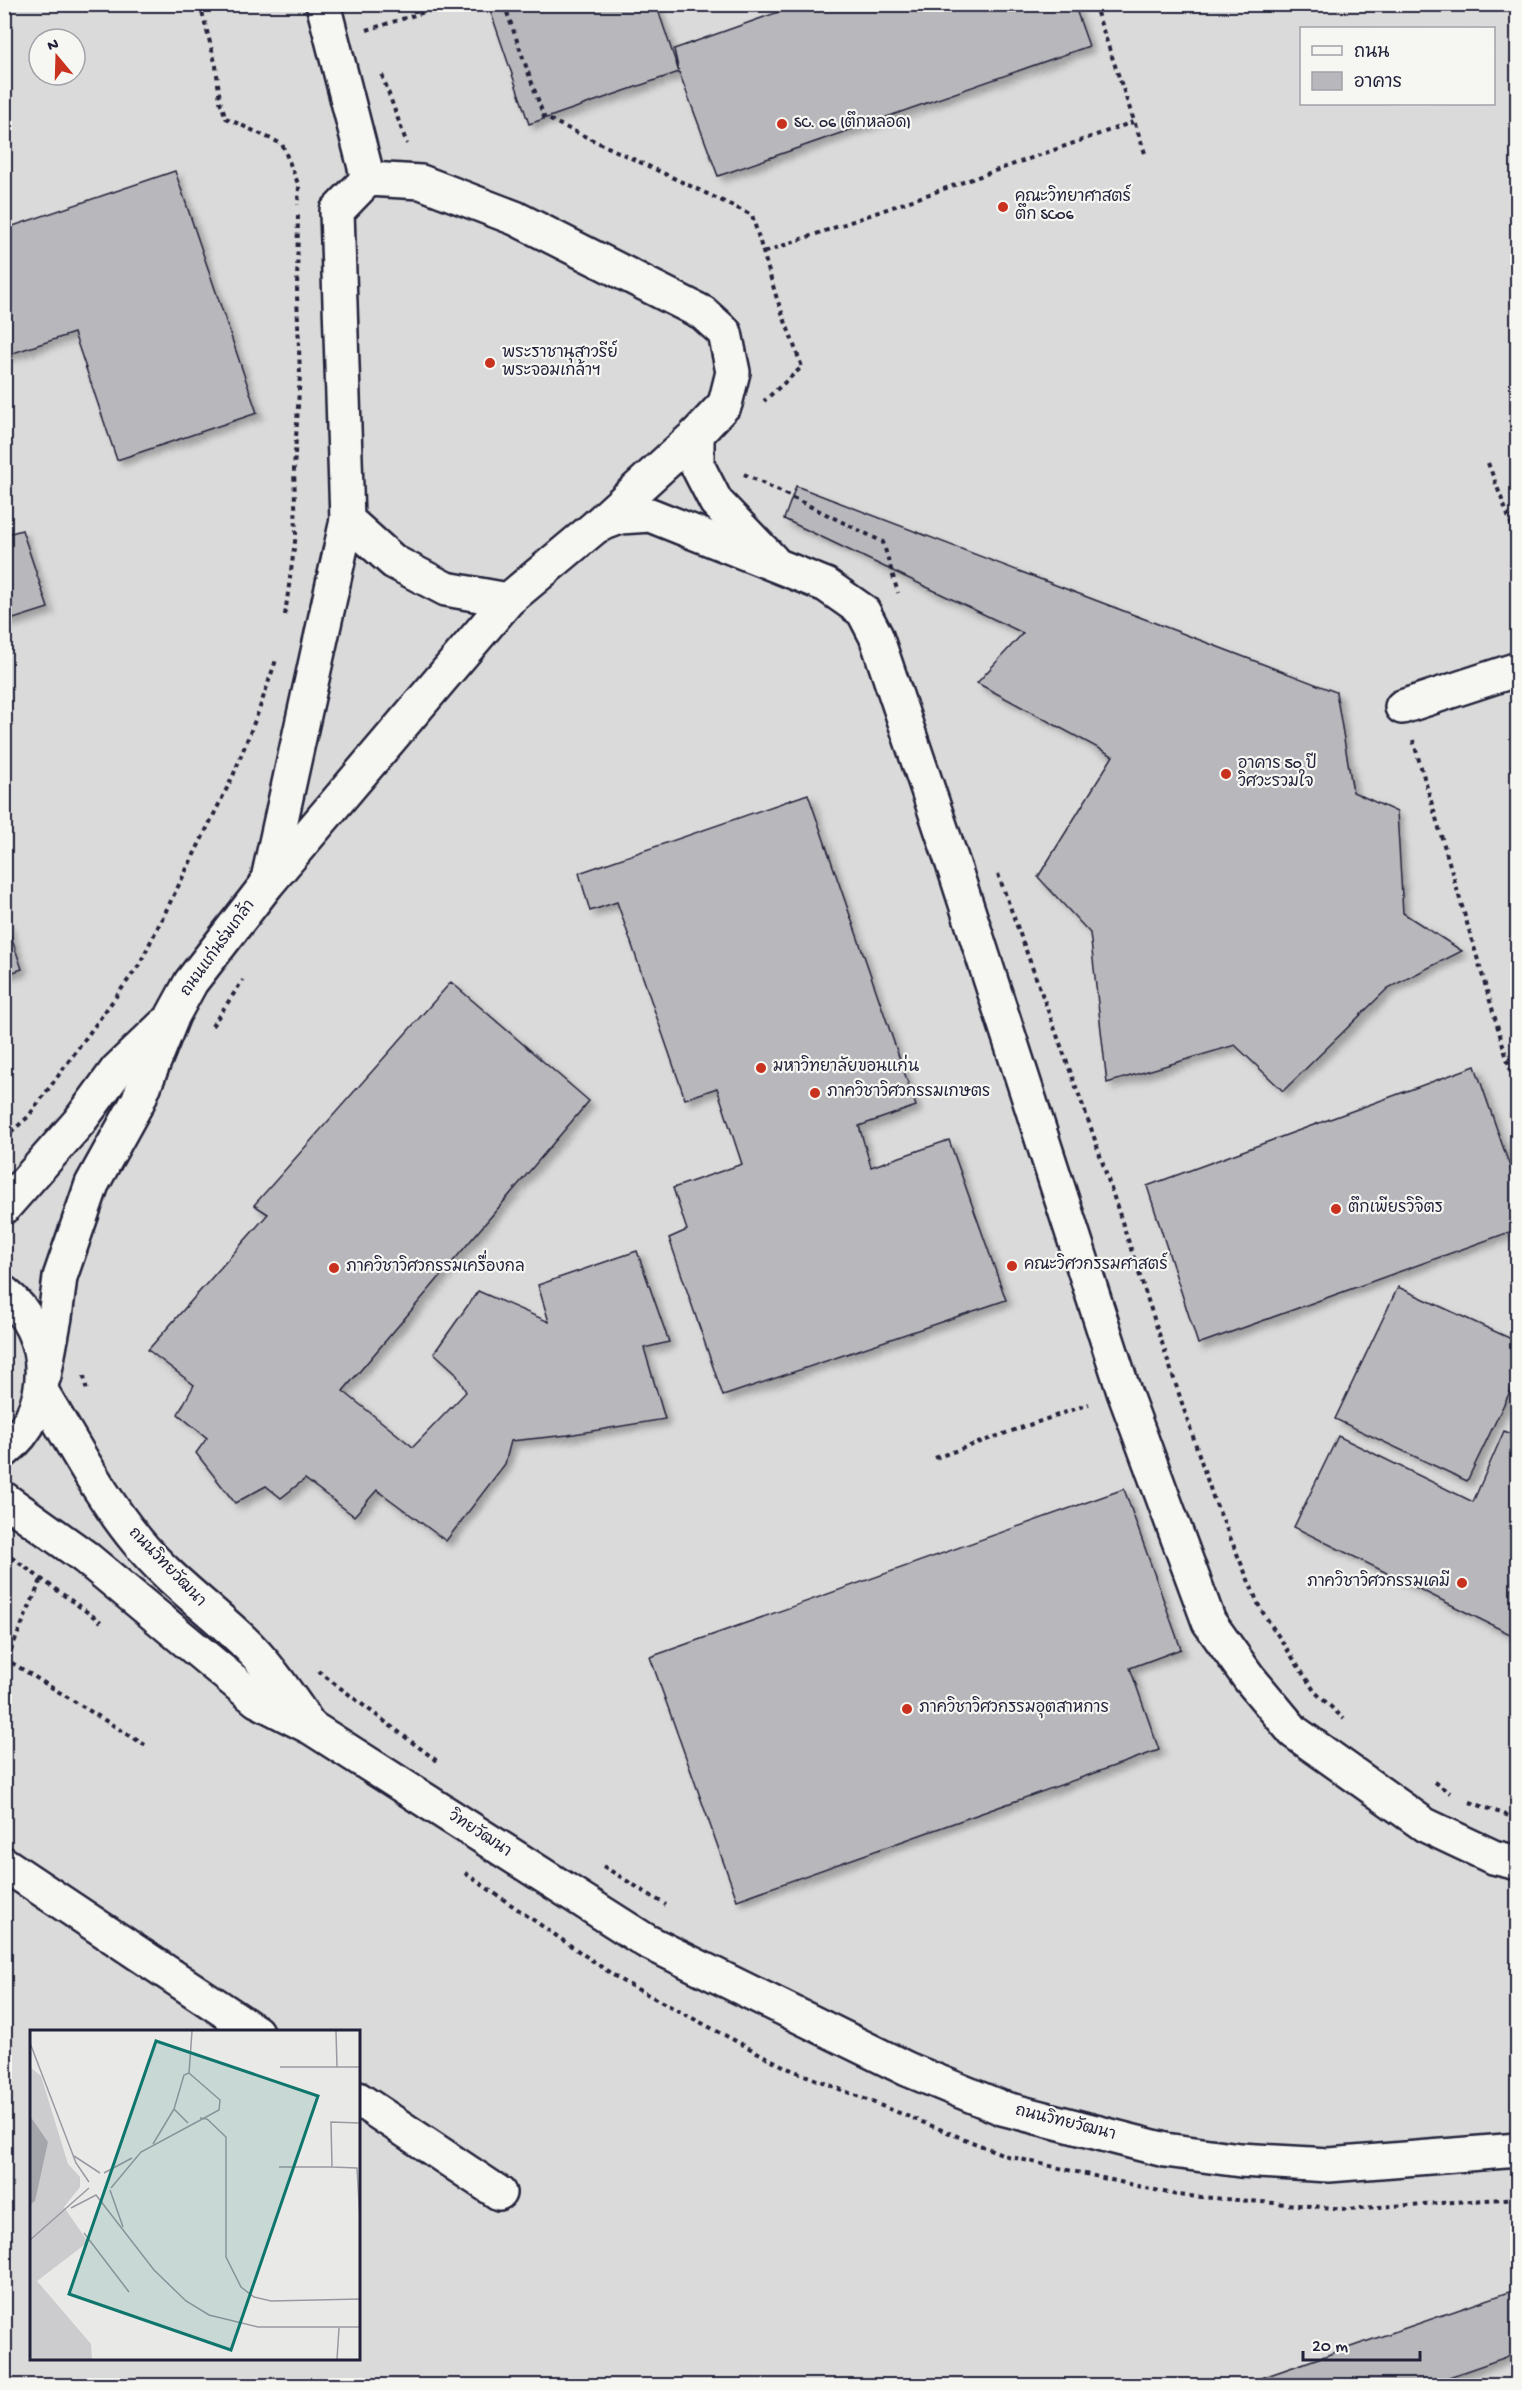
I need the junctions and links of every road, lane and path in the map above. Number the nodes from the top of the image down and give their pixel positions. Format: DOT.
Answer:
graph roads {
  1 [pos="200,4"];
  2 [pos="323,4"];
  3 [pos="450,4"];
  4 [pos="1094,4"];
  5 [pos="363,21"];
  6 [pos="366,30"];
  7 [pos="370,41"];
  8 [pos="381,73"];
  9 [pos="1133,122"];
  10 [pos="1146,156"];
  11 [pos="368,179"];
  12 [pos="421,182"];
  13 [pos="765,252"];
  14 [pos="697,434"];
  15 [pos="1488,463"];
  16 [pos="347,520"];
  17 [pos="594,528"];
  18 [pos="1518,542"];
  19 [pos="775,564"];
  20 [pos="508,600"];
  21 [pos="285,617"];
  22 [pos="276,659"];
  23 [pos="1518,669"];
  24 [pos="1402,708"];
  25 [pos="267,884"];
  26 [pos="244,979"];
  27 [pos="173,1015"];
  28 [pos="207,1036"];
  29 [pos="1518,1096"];
  30 [pos="4,1138"];
  31 [pos="4,1207"];
  32 [pos="4,1293"];
  33 [pos="82,1369"];
  34 [pos="42,1383"];
  35 [pos="1124,1392"];
  36 [pos="89,1400"];
  37 [pos="4,1451"];
  38 [pos="934,1458"];
  39 [pos="4,1499"];
  40 [pos="41,1580"];
  41 [pos="6,1659"];
  42 [pos="310,1664"];
  43 [pos="312,1728"];
  44 [pos="145,1745"];
  45 [pos="447,1768"];
  46 [pos="596,1862"];
  47 [pos="1518,1863"];
  48 [pos="4,1864"];
  49 [pos="666,1905"];
  50 [pos="646,1941"];
  51 [pos="254,2030"];
  52 [pos="360,2100"];
  53 [pos="1518,2150"];
  54 [pos="499,2193"];
  1 -- 21 [label="path"];
  2 -- 11 [label="street"];
  3 -- 6 [label="path"];
  4 -- 9 [label="path"];
  5 -- 6 [label="path"];
  6 -- 7 [label="path"];
  8 -- 12 [label="path"];
  9 -- 10 [label="path"];
  9 -- 13 [label="path"];
  11 -- 12 [label="street, ถนนแก่นร่มเกล้า"];
  11 -- 16 [label="street"];
  12 -- 14 [label="street, ถนนแก่นร่มเกล้า"];
  14 -- 17 [label="street, ถนนแก่นร่มเกล้า"];
  14 -- 19 [label="street"];
  15 -- 18 [label="path"];
  16 -- 20 [label="street"];
  16 -- 25 [label="street"];
  17 -- 19 [label="street"];
  17 -- 20 [label="street, ถนนแก่นร่มเกล้า"];
  19 -- 35 [label="street"];
  20 -- 25 [label="street, ถนนแก่นร่มเกล้า"];
  22 -- 30 [label="path"];
  23 -- 24 [label="street"];
  24 -- 29 [label="path"];
  25 -- 27 [label="street, ถนนแก่นร่มเกล้า"];
  26 -- 28 [label="path"];
  27 -- 31 [label="street"];
  27 -- 34 [label="street"];
  32 -- 34 [label="street"];
  33 -- 36 [label="path"];
  34 -- 37 [label="street"];
  34 -- 43 [label="street, ถนนวิทยวัฒนา"];
  35 -- 38 [label="path"];
  35 -- 47 [label="street"];
  39 -- 43 [label="street, วิทยวัฒนา"];
  40 -- 41 [label="path"];
  41 -- 44 [label="path"];
  42 -- 45 [label="path"];
  43 -- 50 [label="street, วิทยวัฒนา"];
  46 -- 49 [label="path"];
  48 -- 51 [label="street"];
  50 -- 53 [label="street, ถนนวิทยวัฒนา"];
  52 -- 54 [label="street"];
}
